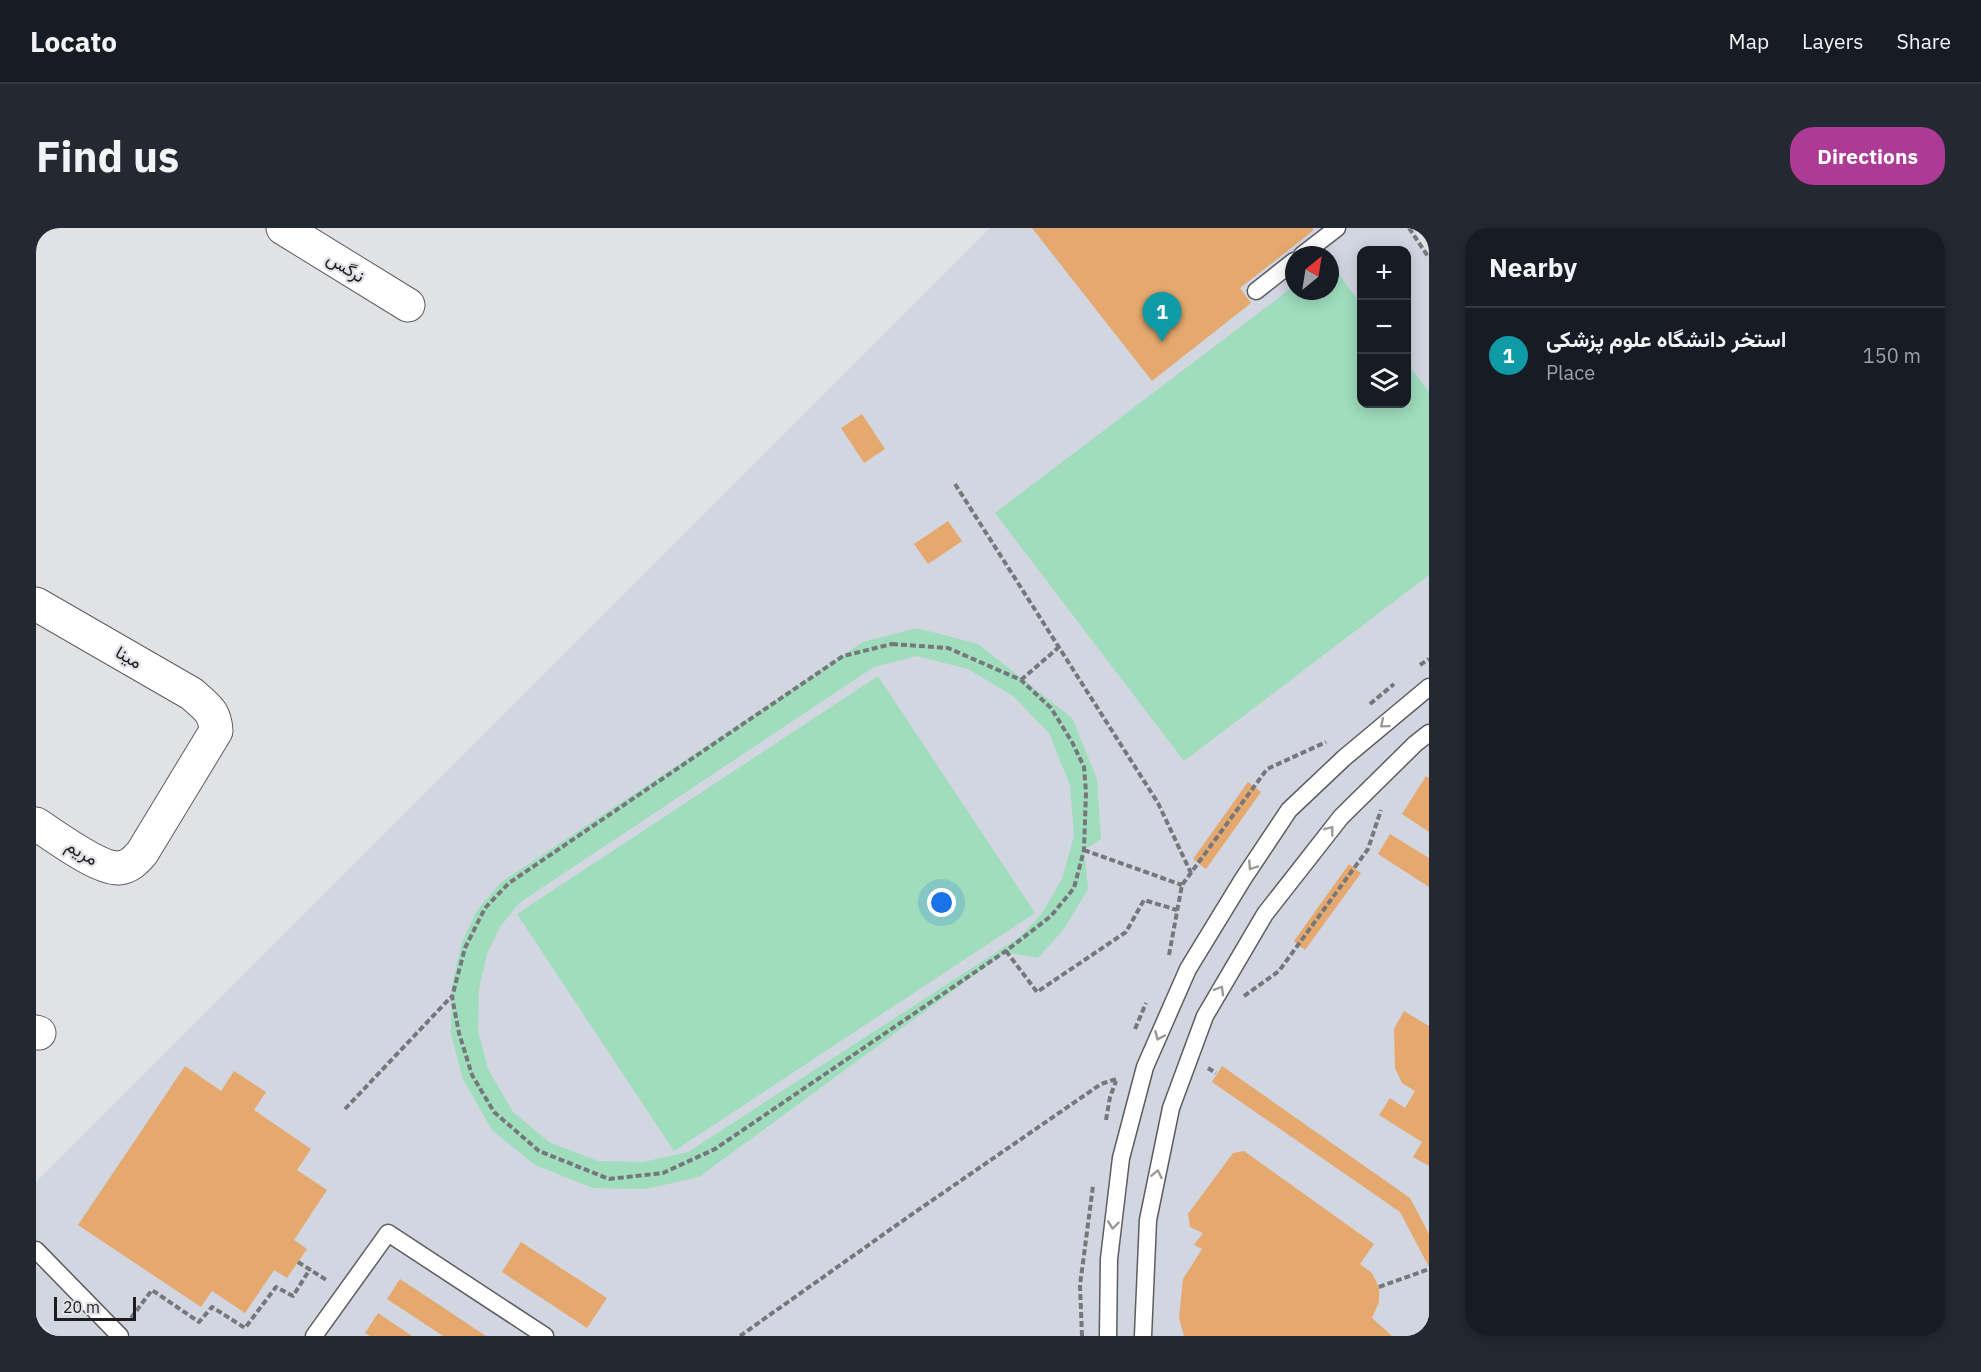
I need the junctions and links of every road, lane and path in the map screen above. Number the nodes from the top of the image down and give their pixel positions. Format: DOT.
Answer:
graph roads {
  1 [pos="283,228"];
  2 [pos="1336,228"];
  3 [pos="1409,228"];
  4 [pos="1313,246"];
  5 [pos="1429,258"];
  6 [pos="1285,268"];
  7 [pos="1256,291"];
  8 [pos="408,305"];
  9 [pos="955,484"];
  10 [pos="36,604"];
  11 [pos="1059,647"];
  12 [pos="1021,680"];
  13 [pos="1429,687"];
  14 [pos="1429,733"];
  15 [pos="1383,805"];
  16 [pos="36,824"];
  17 [pos="1084,850"];
  18 [pos="132,864"];
  19 [pos="1191,873"];
  20 [pos="1182,885"];
  21 [pos="1177,910"];
  22 [pos="1006,951"];
  23 [pos="452,997"];
  24 [pos="1236,1001"];
  25 [pos="1206,1066"];
  26 [pos="1216,1073"];
  27 [pos="1117,1078"];
  28 [pos="345,1109"];
  29 [pos="36,1250"];
  30 [pos="298,1262"];
  31 [pos="310,1269"];
  32 [pos="1429,1269"];
  33 [pos="1379,1287"];
  34 [pos="345,1293"];
  35 [pos="119,1335"];
  36 [pos="314,1336"];
  37 [pos="545,1336"];
  38 [pos="740,1336"];
  39 [pos="1108,1336"];
  40 [pos="1143,1336"];
  1 -- 8 [label="street, نرگس"];
  2 -- 4 [label="lane"];
  3 -- 5 [label="path"];
  6 -- 7 [label="lane"];
  9 -- 11 [label="path"];
  10 -- 18 [label="street, مینا"];
  11 -- 12 [label="path"];
  11 -- 19 [label="path"];
  12 -- 17 [label="path"];
  12 -- 23 [label="path"];
  13 -- 39 [label="lane, one-way"];
  40 -- 14 [label="lane, one-way"];
  15 -- 24 [label="path"];
  16 -- 18 [label="street, مریم"];
  17 -- 20 [label="path"];
  17 -- 22 [label="path"];
  21 -- 22 [label="path"];
  22 -- 23 [label="path"];
  23 -- 28 [label="path"];
  25 -- 26 [label="path"];
  27 -- 38 [label="path"];
  29 -- 35 [label="lane"];
  30 -- 31 [label="path"];
  31 -- 34 [label="path"];
  31 -- 35 [label="path"];
  32 -- 33 [label="path"];
  34 -- 36 [label="lane"];
  34 -- 37 [label="lane"];
}
